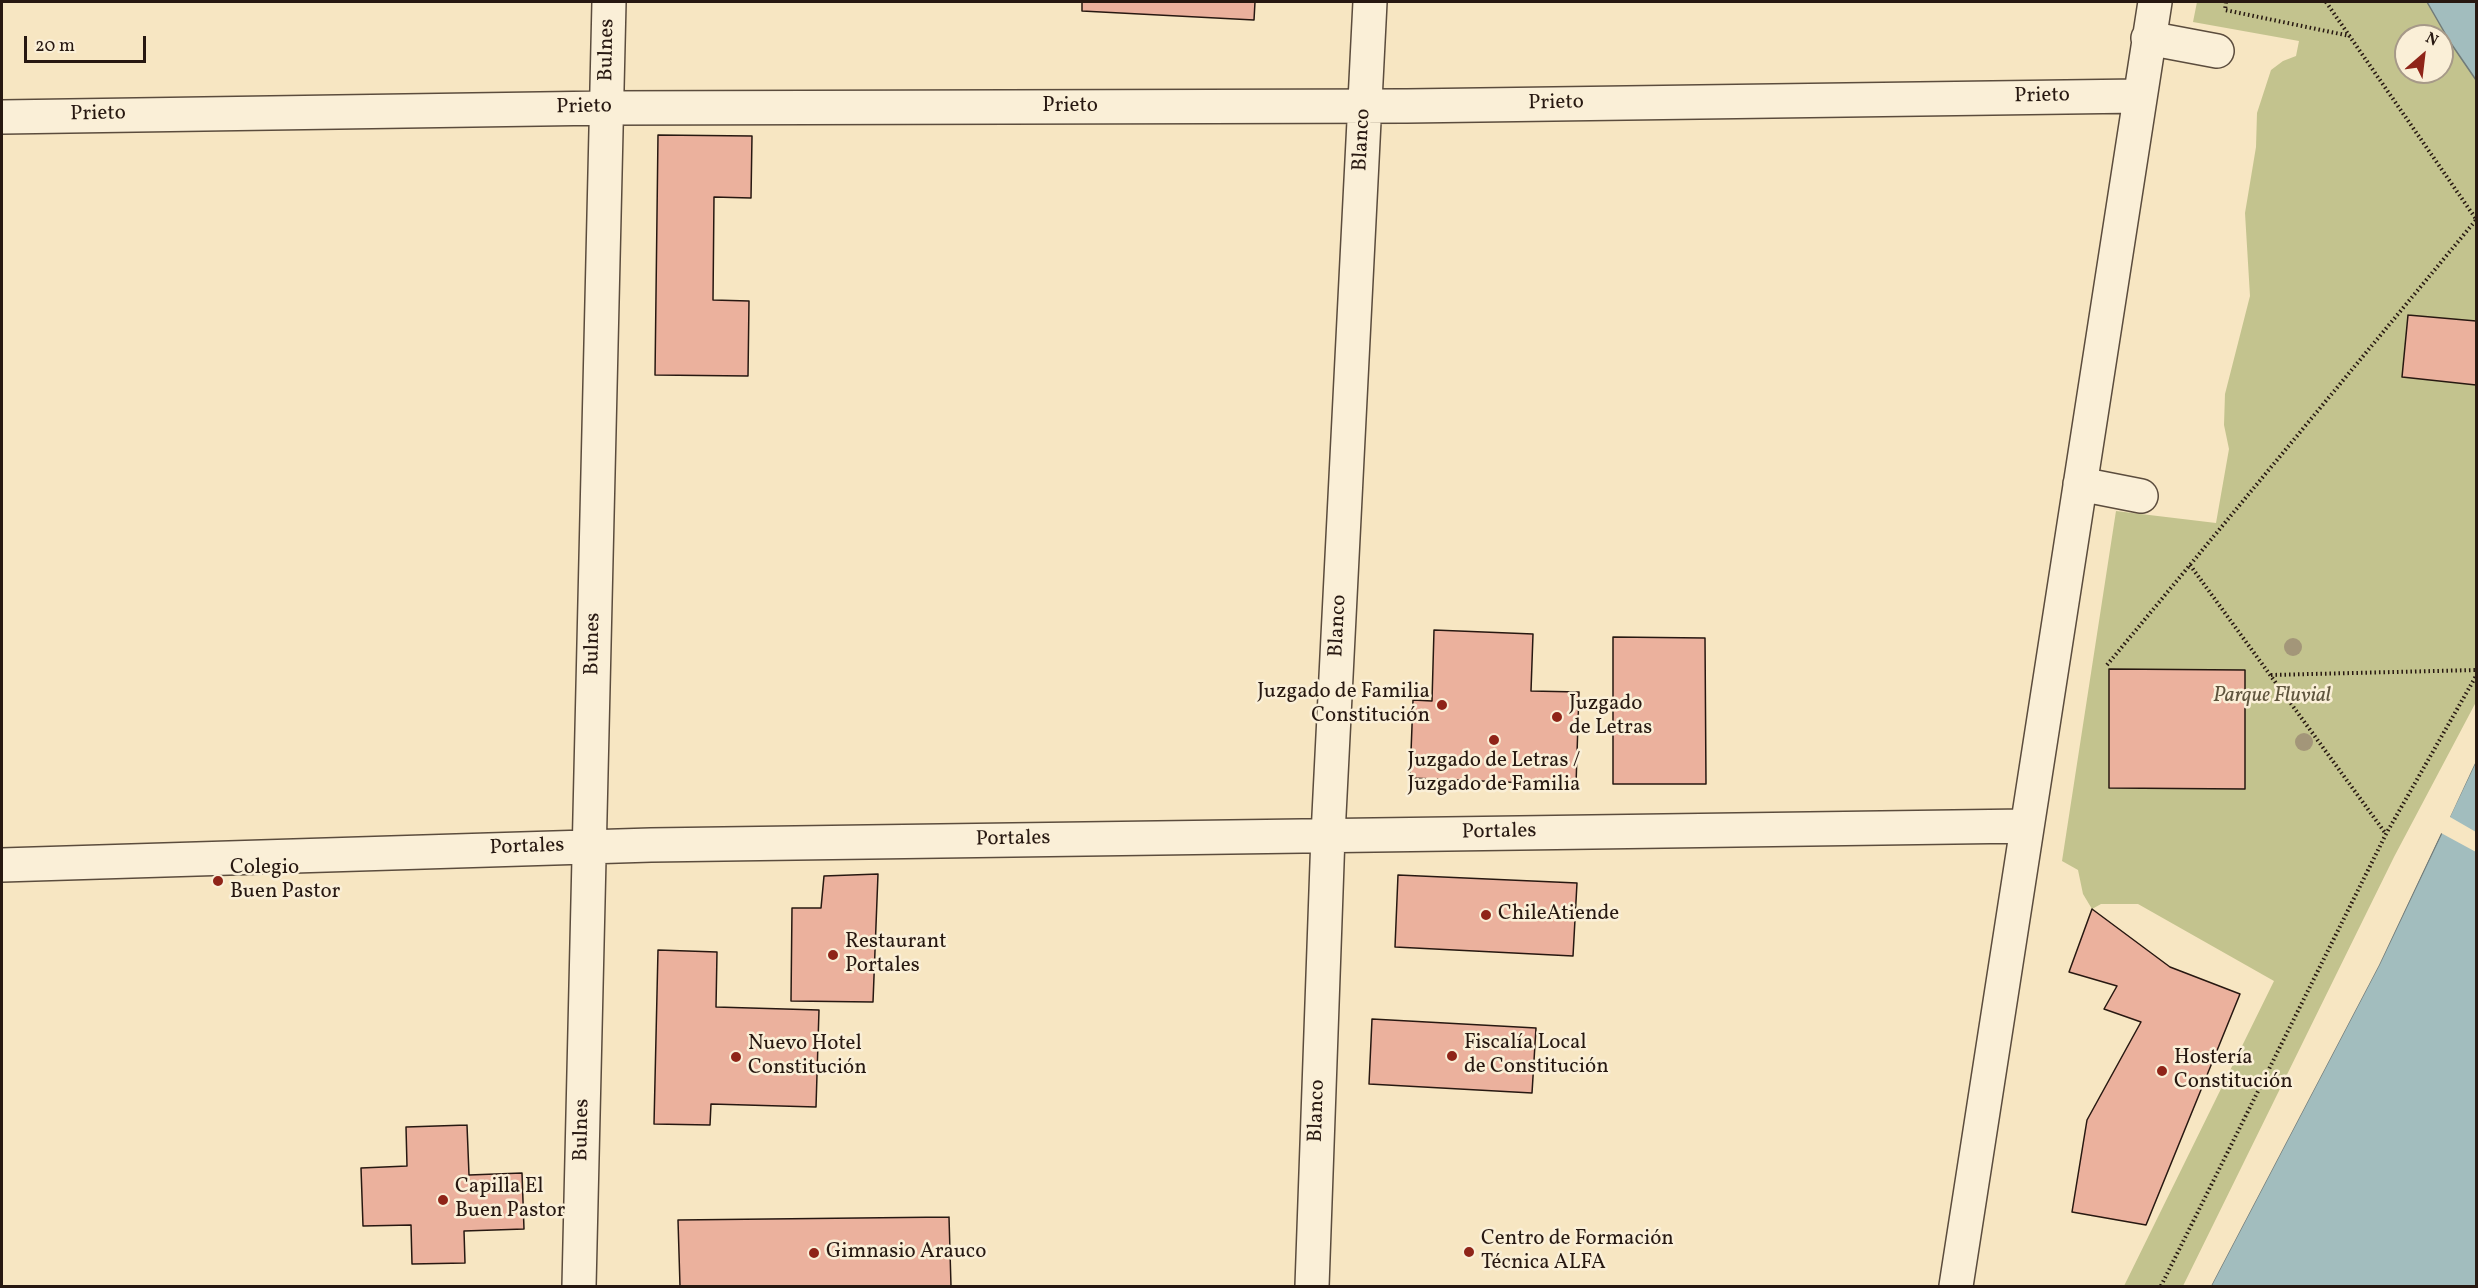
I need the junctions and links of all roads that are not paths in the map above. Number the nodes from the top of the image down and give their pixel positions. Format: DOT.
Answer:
graph roads {
  1 [pos="609,2"];
  2 [pos="1370,2"];
  3 [pos="2154,2"];
  4 [pos="2148,38"];
  5 [pos="2217,51"];
  6 [pos="2139,96"];
  7 [pos="1365,106"];
  8 [pos="607,108"];
  9 [pos="2,117"];
  10 [pos="2080,484"];
  11 [pos="2141,496"];
  12 [pos="2026,826"];
  13 [pos="1328,835"];
  14 [pos="589,846"];
  15 [pos="2,865"];
  16 [pos="579,1287"];
  17 [pos="1312,1287"];
  18 [pos="1956,1287"];
  1 -- 8 [label="street, Bulnes"];
  2 -- 7 [label="street, Blanco"];
  3 -- 4 [label="street"];
  4 -- 5 [label="street"];
  4 -- 6 [label="street"];
  6 -- 7 [label="street, Prieto"];
  6 -- 10 [label="street"];
  7 -- 8 [label="street, Prieto"];
  7 -- 13 [label="street, Blanco"];
  8 -- 9 [label="street, Prieto"];
  8 -- 14 [label="street, Bulnes"];
  10 -- 11 [label="street"];
  10 -- 12 [label="street"];
  12 -- 13 [label="street, Portales"];
  12 -- 18 [label="street"];
  13 -- 14 [label="street, Portales"];
  13 -- 17 [label="street, Blanco"];
  14 -- 15 [label="street, Portales"];
  14 -- 16 [label="street, Bulnes"];
}
